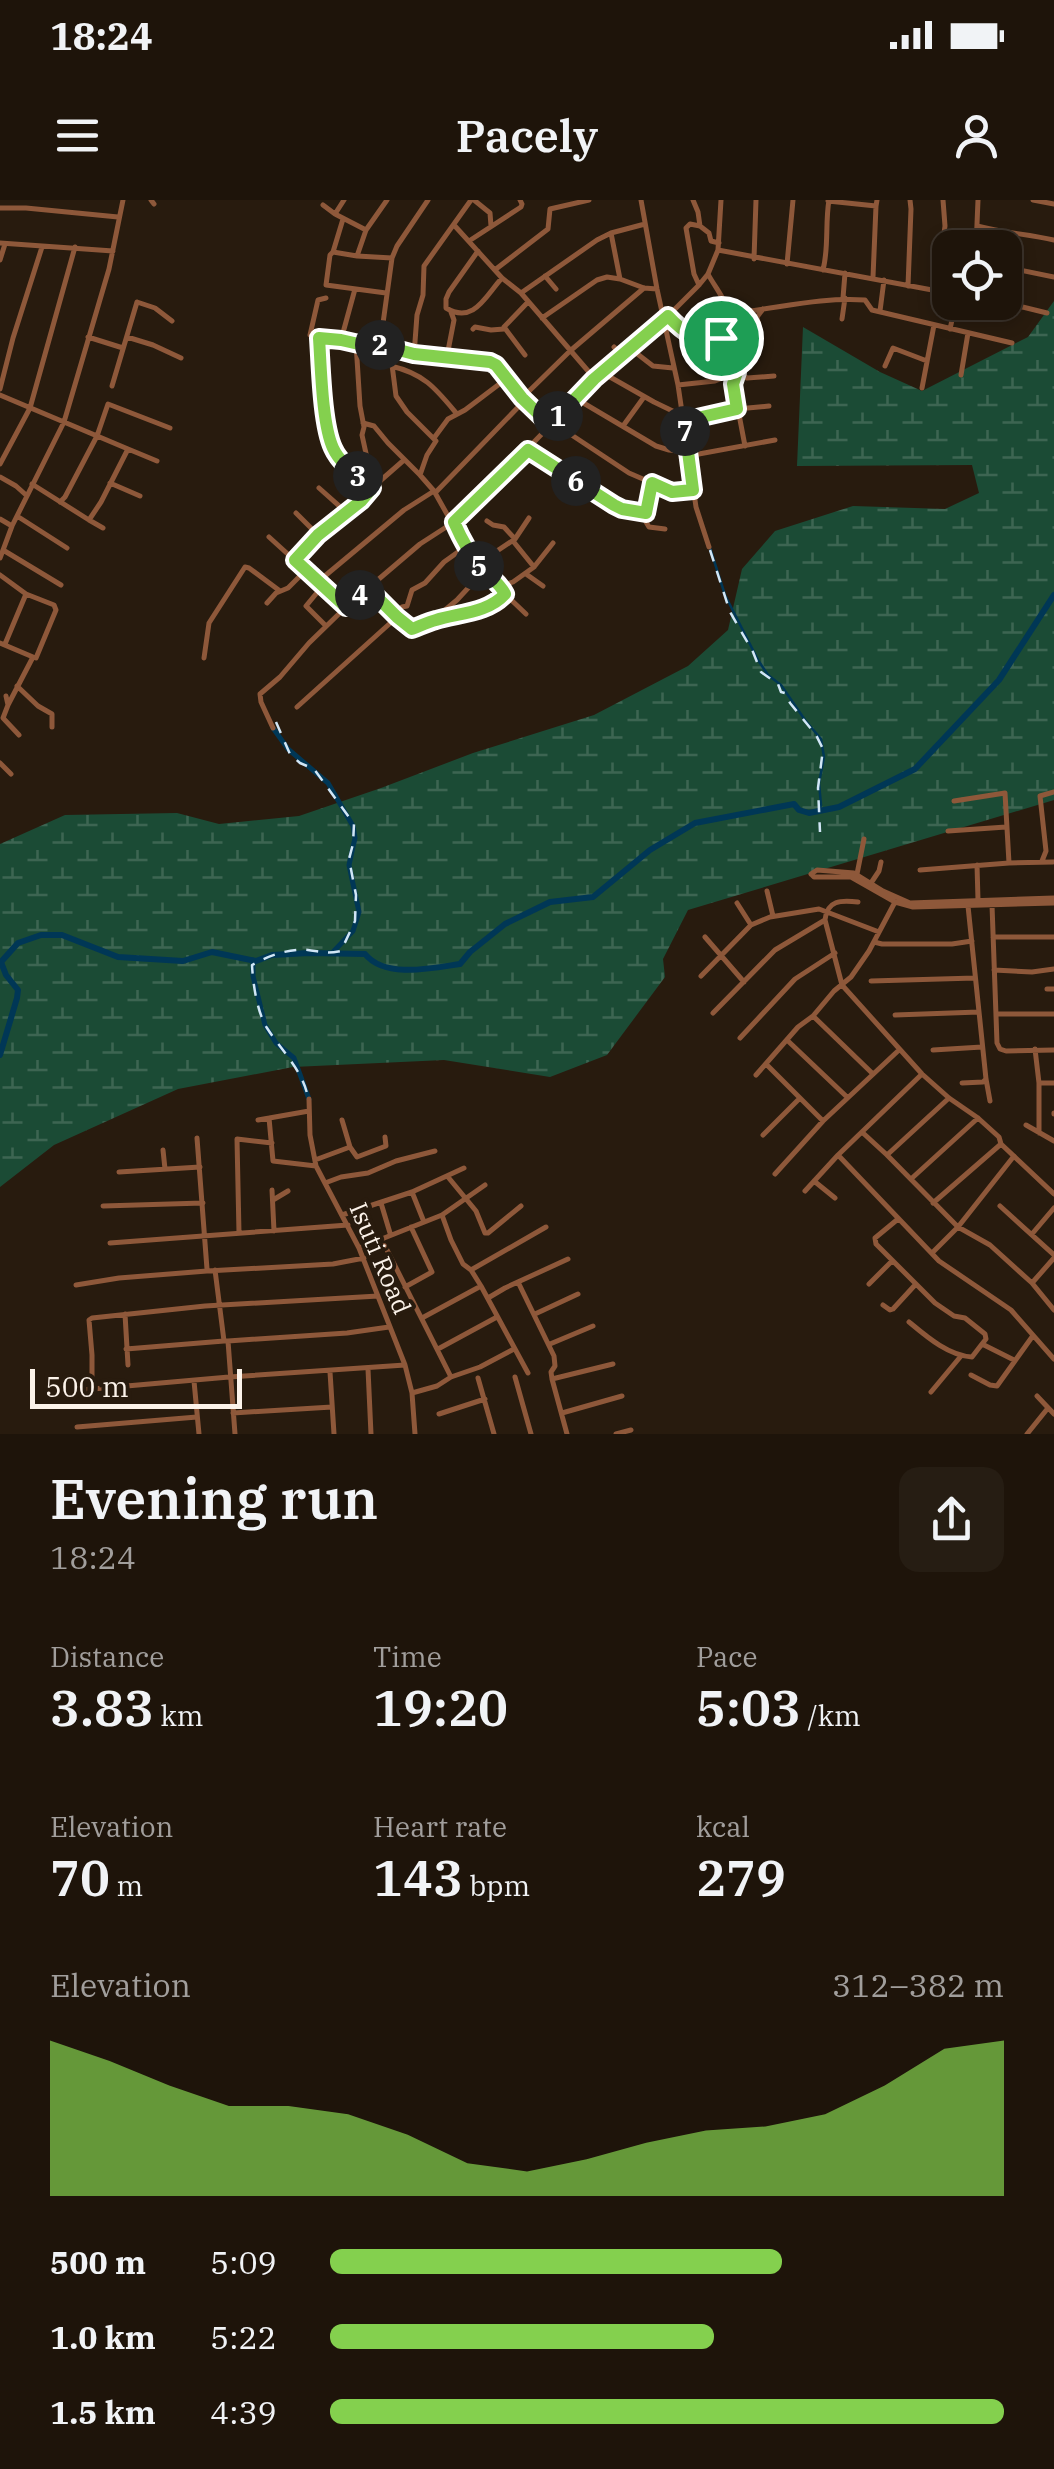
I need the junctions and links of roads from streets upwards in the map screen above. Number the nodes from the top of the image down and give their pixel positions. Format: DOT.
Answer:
graph roads {
  1 [pos="124,200"];
  2 [pos="344,200"];
  3 [pos="387,200"];
  4 [pos="428,200"];
  5 [pos="472,200"];
  6 [pos="520,200"];
  7 [pos="590,200"];
  8 [pos="641,200"];
  9 [pos="693,200"];
  10 [pos="721,200"];
  11 [pos="756,200"];
  12 [pos="793,200"];
  13 [pos="910,200"];
  14 [pos="943,200"];
  15 [pos="978,200"];
  16 [pos="1034,200"];
  17 [pos="828,201"];
  18 [pos="1044,201"];
  19 [pos="876,203"];
  20 [pos="1054,204"];
  21 [pos="323,205"];
  22 [pos="0,208"];
  23 [pos="335,214"];
  24 [pos="492,216"];
  25 [pos="118,218"];
  26 [pos="343,219"];
  27 [pos="503,219"];
  28 [pos="645,224"];
  29 [pos="454,225"];
  30 [pos="491,226"];
  31 [pos="700,226"];
  32 [pos="977,226"];
  33 [pos="366,230"];
  34 [pos="944,230"];
  35 [pos="977,230"];
  36 [pos="611,232"];
  37 [pos="1054,240"];
  38 [pos="469,242"];
  39 [pos="2,244"];
  40 [pos="719,246"];
  41 [pos="42,247"];
  42 [pos="75,247"];
  43 [pos="113,251"];
  44 [pos="478,251"];
  45 [pos="333,252"];
  46 [pos="357,256"];
  47 [pos="392,258"];
  48 [pos="754,259"];
  49 [pos="0,260"];
  50 [pos="787,264"];
  51 [pos="496,269"];
  52 [pos="824,270"];
  53 [pos="1022,270"];
  54 [pos="708,274"];
  55 [pos="845,274"];
  56 [pos="544,276"];
  57 [pos="1054,277"];
  58 [pos="502,278"];
  59 [pos="873,278"];
  60 [pos="620,279"];
  61 [pos="884,280"];
  62 [pos="699,285"];
  63 [pos="908,286"];
  64 [pos="644,288"];
  65 [pos="355,289"];
  66 [pos="657,289"];
  67 [pos="556,290"];
  68 [pos="932,290"];
  69 [pos="386,294"];
  70 [pos="521,294"];
  71 [pos="326,298"];
  72 [pos="844,298"];
  73 [pos="528,302"];
  74 [pos="1022,307"];
  75 [pos="726,310"];
  76 [pos="880,312"];
  77 [pos="1047,313"];
  78 [pos="755,314"];
  79 [pos="454,315"];
  80 [pos="542,318"];
  81 [pos="665,318"];
  82 [pos="842,319"];
  83 [pos="952,320"];
  84 [pos="172,321"];
  85 [pos="934,325"];
  86 [pos="473,329"];
  87 [pos="504,329"];
  88 [pos="950,329"];
  89 [pos="968,333"];
  90 [pos="127,336"];
  91 [pos="88,337"];
  92 [pos="319,338"];
  93 [pos="721,338"];
  94 [pos="341,340"];
  95 [pos="356,343"];
  96 [pos="1012,343"];
  97 [pos="380,345"];
  98 [pos="614,347"];
  99 [pos="123,348"];
  100 [pos="390,349"];
  101 [pos="631,349"];
  102 [pos="570,351"];
  103 [pos="414,354"];
  104 [pos="526,355"];
  105 [pos="447,356"];
  106 [pos="622,356"];
  107 [pos="181,358"];
  108 [pos="927,361"];
  109 [pos="391,366"];
  110 [pos="885,366"];
  111 [pos="673,368"];
  112 [pos="737,372"];
  113 [pos="603,373"];
  114 [pos="961,375"];
  115 [pos="774,376"];
  116 [pos="506,379"];
  117 [pos="594,379"];
  118 [pos="678,384"];
  119 [pos="112,386"];
  120 [pos="922,388"];
  121 [pos="0,392"];
  122 [pos="644,397"];
  123 [pos="576,398"];
  124 [pos="523,399"];
  125 [pos="769,406"];
  126 [pos="30,408"];
  127 [pos="737,409"];
  128 [pos="457,414"];
  129 [pos="683,418"];
  130 [pos="64,422"];
  131 [pos="363,423"];
  132 [pos="551,423"];
  133 [pos="623,426"];
  134 [pos="170,428"];
  135 [pos="97,436"];
  136 [pos="434,438"];
  137 [pos="775,440"];
  138 [pos="745,446"];
  139 [pos="128,450"];
  140 [pos="528,450"];
  141 [pos="688,454"];
  142 [pos="367,458"];
  143 [pos="404,460"];
  144 [pos="157,461"];
  145 [pos="0,464"];
  146 [pos="420,475"];
  147 [pos="0,477"];
  148 [pos="110,483"];
  149 [pos="652,483"];
  150 [pos="32,484"];
  151 [pos="319,488"];
  152 [pos="372,488"];
  153 [pos="693,490"];
  154 [pos="435,492"];
  155 [pos="26,495"];
  156 [pos="140,496"];
  157 [pos="60,502"];
  158 [pos="346,512"];
  159 [pos="296,513"];
  160 [pos="646,513"];
  161 [pos="17,516"];
  162 [pos="529,518"];
  163 [pos="0,519"];
  164 [pos="89,520"];
  165 [pos="487,521"];
  166 [pos="453,522"];
  167 [pos="12,526"];
  168 [pos="104,528"];
  169 [pos="664,529"];
  170 [pos="318,535"];
  171 [pos="269,537"];
  172 [pos="514,540"];
  173 [pos="553,543"];
  174 [pos="709,546"];
  175 [pos="465,547"];
  176 [pos="68,548"];
  177 [pos="1,554"];
  178 [pos="295,560"];
  179 [pos="477,561"];
  180 [pos="534,567"];
  181 [pos="306,570"];
  182 [pos="481,574"];
  183 [pos="526,574"];
  184 [pos="0,575"];
  185 [pos="61,585"];
  186 [pos="322,585"];
  187 [pos="501,586"];
  188 [pos="543,586"];
  189 [pos="368,588"];
  190 [pos="280,591"];
  191 [pos="26,594"];
  192 [pos="505,594"];
  193 [pos="267,603"];
  194 [pos="346,607"];
  195 [pos="402,607"];
  196 [pos="526,614"];
  197 [pos="397,617"];
  198 [pos="432,621"];
  199 [pos="326,626"];
  200 [pos="2,644"];
  201 [pos="33,656"];
  202 [pos="204,658"];
  203 [pos="17,686"];
  204 [pos="6,694"];
  205 [pos="297,707"];
  206 [pos="52,727"];
  207 [pos="273,728"];
  208 [pos="19,736"];
  209 [pos="0,763"];
  210 [pos="11,774"];
  211 [pos="1054,792"];
  212 [pos="954,801"];
  213 [pos="1044,824"];
  214 [pos="1054,824"];
  215 [pos="1006,828"];
  216 [pos="948,831"];
  217 [pos="864,839"];
  218 [pos="1054,841"];
  219 [pos="1045,842"];
  220 [pos="882,862"];
  221 [pos="1042,862"];
  222 [pos="1054,862"];
  223 [pos="1009,863"];
  224 [pos="977,866"];
  225 [pos="920,870"];
  226 [pos="857,874"];
  227 [pos="871,883"];
  228 [pos="767,890"];
  229 [pos="978,900"];
  230 [pos="1054,900"];
  231 [pos="858,902"];
  232 [pos="895,902"];
  233 [pos="737,903"];
  234 [pos="940,904"];
  235 [pos="992,905"];
  236 [pos="968,906"];
  237 [pos="772,916"];
  238 [pos="825,916"];
  239 [pos="752,925"];
  240 [pos="880,932"];
  241 [pos="705,937"];
  242 [pos="993,937"];
  243 [pos="1054,937"];
  244 [pos="972,941"];
  245 [pos="874,942"];
  246 [pos="835,953"];
  247 [pos="720,956"];
  248 [pos="994,970"];
  249 [pos="1054,970"];
  250 [pos="701,976"];
  251 [pos="975,978"];
  252 [pos="870,981"];
  253 [pos="744,982"];
  254 [pos="842,985"];
  255 [pos="714,1012"];
  256 [pos="979,1012"];
  257 [pos="998,1014"];
  258 [pos="1054,1014"];
  259 [pos="895,1015"];
  260 [pos="813,1016"];
  261 [pos="740,1038"];
  262 [pos="788,1040"];
  263 [pos="982,1047"];
  264 [pos="899,1050"];
  265 [pos="934,1050"];
  266 [pos="1035,1050"];
  267 [pos="1054,1050"];
  268 [pos="766,1064"];
  269 [pos="873,1074"];
  270 [pos="922,1074"];
  271 [pos="756,1075"];
  272 [pos="986,1080"];
  273 [pos="962,1083"];
  274 [pos="1039,1083"];
  275 [pos="1054,1083"];
  276 [pos="848,1098"];
  277 [pos="949,1098"];
  278 [pos="309,1099"];
  279 [pos="799,1099"];
  280 [pos="990,1101"];
  281 [pos="309,1111"];
  282 [pos="269,1118"];
  283 [pos="978,1118"];
  284 [pos="258,1120"];
  285 [pos="342,1120"];
  286 [pos="823,1121"];
  287 [pos="1026,1125"];
  288 [pos="863,1132"];
  289 [pos="1039,1134"];
  290 [pos="762,1135"];
  291 [pos="385,1137"];
  292 [pos="198,1138"];
  293 [pos="1054,1141"];
  294 [pos="272,1143"];
  295 [pos="1001,1144"];
  296 [pos="350,1147"];
  297 [pos="163,1150"];
  298 [pos="435,1151"];
  299 [pos="838,1155"];
  300 [pos="886,1156"];
  301 [pos="1014,1156"];
  302 [pos="316,1163"];
  303 [pos="200,1167"];
  304 [pos="464,1168"];
  305 [pos="165,1169"];
  306 [pos="118,1172"];
  307 [pos="775,1174"];
  308 [pos="448,1178"];
  309 [pos="911,1179"];
  310 [pos="814,1181"];
  311 [pos="325,1183"];
  312 [pos="485,1185"];
  313 [pos="272,1190"];
  314 [pos="288,1191"];
  315 [pos="805,1191"];
  316 [pos="412,1192"];
  317 [pos="1054,1194"];
  318 [pos="836,1198"];
  319 [pos="273,1200"];
  320 [pos="465,1200"];
  321 [pos="381,1202"];
  322 [pos="203,1203"];
  323 [pos="933,1203"];
  324 [pos="103,1206"];
  325 [pos="521,1206"];
  326 [pos="1000,1206"];
  327 [pos="1054,1208"];
  328 [pos="342,1215"];
  329 [pos="442,1215"];
  330 [pos="898,1219"];
  331 [pos="424,1222"];
  332 [pos="348,1225"];
  333 [pos="546,1226"];
  334 [pos="410,1227"];
  335 [pos="958,1228"];
  336 [pos="274,1230"];
  337 [pos="239,1233"];
  338 [pos="1032,1234"];
  339 [pos="390,1235"];
  340 [pos="205,1236"];
  341 [pos="382,1238"];
  342 [pos="110,1243"];
  343 [pos="360,1248"];
  344 [pos="932,1253"];
  345 [pos="1054,1256"];
  346 [pos="364,1258"];
  347 [pos="568,1259"];
  348 [pos="892,1261"];
  349 [pos="211,1270"];
  350 [pos="472,1270"];
  351 [pos="518,1282"];
  352 [pos="1032,1283"];
  353 [pos="869,1284"];
  354 [pos="76,1285"];
  355 [pos="915,1285"];
  356 [pos="405,1286"];
  357 [pos="482,1286"];
  358 [pos="578,1294"];
  359 [pos="378,1296"];
  360 [pos="488,1298"];
  361 [pos="220,1305"];
  362 [pos="883,1305"];
  363 [pos="1054,1310"];
  364 [pos="125,1314"];
  365 [pos="535,1314"];
  366 [pos="497,1317"];
  367 [pos="422,1318"];
  368 [pos="909,1322"];
  369 [pos="593,1326"];
  370 [pos="389,1327"];
  371 [pos="1032,1337"];
  372 [pos="226,1341"];
  373 [pos="550,1344"];
  374 [pos="982,1344"];
  375 [pos="438,1348"];
  376 [pos="126,1349"];
  377 [pos="514,1350"];
  378 [pos="960,1356"];
  379 [pos="1054,1358"];
  380 [pos="1014,1360"];
  381 [pos="614,1364"];
  382 [pos="128,1365"];
  383 [pos="405,1366"];
  384 [pos="368,1369"];
  385 [pos="330,1371"];
  386 [pos="528,1373"];
  387 [pos="515,1376"];
  388 [pos="971,1376"];
  389 [pos="230,1377"];
  390 [pos="452,1378"];
  391 [pos="478,1378"];
  392 [pos="552,1379"];
  393 [pos="194,1381"];
  394 [pos="81,1390"];
  395 [pos="92,1390"];
  396 [pos="931,1392"];
  397 [pos="412,1393"];
  398 [pos="622,1396"];
  399 [pos="1038,1396"];
  400 [pos="485,1399"];
  401 [pos="332,1406"];
  402 [pos="1051,1411"];
  403 [pos="232,1412"];
  404 [pos="439,1414"];
  405 [pos="561,1414"];
  406 [pos="197,1417"];
  407 [pos="77,1427"];
  408 [pos="631,1430"];
  409 [pos="199,1434"];
  410 [pos="235,1434"];
  411 [pos="334,1434"];
  412 [pos="371,1434"];
  413 [pos="414,1434"];
  414 [pos="493,1434"];
  415 [pos="531,1434"];
  416 [pos="568,1434"];
  417 [pos="616,1434"];
  418 [pos="1027,1434"];
  1 -- 25 [label="street"];
  2 -- 23 [label="street"];
  3 -- 33 [label="street"];
  4 -- 47 [label="street"];
  5 -- 24 [label="street"];
  5 -- 29 [label="street"];
  6 -- 27 [label="street"];
  7 -- 51 [label="street"];
  8 -- 28 [label="street"];
  9 -- 31 [label="street"];
  10 -- 40 [label="street"];
  11 -- 48 [label="street"];
  12 -- 50 [label="street"];
  13 -- 63 [label="street"];
  14 -- 34 [label="street"];
  15 -- 32 [label="street"];
  16 -- 18 [label="street"];
  17 -- 19 [label="street"];
  17 -- 52 [label="street"];
  18 -- 20 [label="street"];
  19 -- 59 [label="street"];
  21 -- 23 [label="street"];
  22 -- 25 [label="street"];
  23 -- 26 [label="street"];
  24 -- 27 [label="street"];
  24 -- 30 [label="street"];
  25 -- 43 [label="street"];
  26 -- 33 [label="street"];
  26 -- 45 [label="street"];
  27 -- 30 [label="street"];
  28 -- 36 [label="street"];
  28 -- 66 [label="street"];
  29 -- 38 [label="street"];
  29 -- 103 [label="street"];
  30 -- 38 [label="street"];
  31 -- 40 [label="street"];
  31 -- 62 [label="street"];
  32 -- 35 [label="street"];
  32 -- 37 [label="street"];
  33 -- 46 [label="street"];
  36 -- 56 [label="street"];
  36 -- 60 [label="street"];
  38 -- 44 [label="street"];
  39 -- 41 [label="street"];
  39 -- 49 [label="street"];
  40 -- 48 [label="street"];
  40 -- 54 [label="street"];
  41 -- 42 [label="street"];
  41 -- 121 [label="street"];
  42 -- 43 [label="street"];
  42 -- 126 [label="street"];
  43 -- 91 [label="street"];
  44 -- 51 [label="street"];
  44 -- 79 [label="street"];
  45 -- 46 [label="street"];
  45 -- 65 [label="street"];
  46 -- 47 [label="street"];
  47 -- 69 [label="street"];
  48 -- 50 [label="street"];
  50 -- 52 [label="street"];
  51 -- 58 [label="street"];
  52 -- 55 [label="street"];
  53 -- 57 [label="street"];
  54 -- 62 [label="street"];
  54 -- 75 [label="street"];
  55 -- 59 [label="street"];
  55 -- 72 [label="street"];
  56 -- 67 [label="street"];
  56 -- 70 [label="street"];
  58 -- 70 [label="street"];
  58 -- 79 [label="street"];
  59 -- 61 [label="street"];
  60 -- 64 [label="street"];
  60 -- 80 [label="street"];
  61 -- 63 [label="street"];
  61 -- 76 [label="street"];
  62 -- 81 [label="street"];
  63 -- 68 [label="street"];
  64 -- 66 [label="street"];
  64 -- 102 [label="street"];
  65 -- 69 [label="street"];
  65 -- 94 [label="street"];
  66 -- 81 [label="street"];
  69 -- 97 [label="street"];
  70 -- 73 [label="street"];
  71 -- 92 [label="street"];
  72 -- 76 [label="street"];
  72 -- 78 [label="street"];
  72 -- 82 [label="street"];
  73 -- 80 [label="street"];
  73 -- 87 [label="street"];
  74 -- 77 [label="street"];
  75 -- 78 [label="street"];
  75 -- 93 [label="street"];
  76 -- 85 [label="street"];
  78 -- 112 [label="street"];
  79 -- 105 [label="street"];
  80 -- 102 [label="street"];
  81 -- 93 [label="street"];
  81 -- 101 [label="street"];
  81 -- 111 [label="street"];
  83 -- 88 [label="street"];
  84 -- 90 [label="street"];
  85 -- 88 [label="street"];
  85 -- 108 [label="street"];
  86 -- 87 [label="street"];
  87 -- 104 [label="street"];
  88 -- 89 [label="street"];
  89 -- 96 [label="street"];
  89 -- 114 [label="street"];
  90 -- 99 [label="street"];
  90 -- 107 [label="street"];
  91 -- 99 [label="street"];
  91 -- 130 [label="street"];
  92 -- 94 [label="street"];
  92 -- 152 [label="street"];
  93 -- 112 [label="street"];
  94 -- 95 [label="street"];
  95 -- 97 [label="street"];
  95 -- 131 [label="street"];
  97 -- 100 [label="street"];
  98 -- 106 [label="street"];
  99 -- 119 [label="street"];
  100 -- 103 [label="street"];
  100 -- 109 [label="street"];
  101 -- 106 [label="street"];
  101 -- 111 [label="street"];
  102 -- 117 [label="street"];
  102 -- 124 [label="street"];
  103 -- 105 [label="street"];
  105 -- 116 [label="street"];
  106 -- 113 [label="street"];
  108 -- 110 [label="street"];
  108 -- 120 [label="street"];
  109 -- 128 [label="street"];
  109 -- 136 [label="street"];
  111 -- 118 [label="street"];
  112 -- 115 [label="street"];
  112 -- 118 [label="street"];
  112 -- 127 [label="street"];
  113 -- 117 [label="street"];
  113 -- 122 [label="street"];
  116 -- 124 [label="street"];
  116 -- 128 [label="street"];
  117 -- 123 [label="street"];
  118 -- 129 [label="street"];
  121 -- 126 [label="street"];
  122 -- 129 [label="street"];
  122 -- 133 [label="street"];
  123 -- 132 [label="street"];
  123 -- 133 [label="street"];
  124 -- 132 [label="street"];
  124 -- 154 [label="street"];
  125 -- 127 [label="street"];
  126 -- 130 [label="street"];
  126 -- 145 [label="street"];
  127 -- 129 [label="street"];
  127 -- 138 [label="street"];
  128 -- 136 [label="street"];
  129 -- 141 [label="street"];
  130 -- 135 [label="street"];
  130 -- 150 [label="street"];
  131 -- 142 [label="street"];
  131 -- 143 [label="street"];
  132 -- 140 [label="street"];
  132 -- 149 [label="street"];
  133 -- 141 [label="street"];
  134 -- 135 [label="street"];
  135 -- 139 [label="street"];
  135 -- 157 [label="street"];
  136 -- 146 [label="street"];
  137 -- 138 [label="street"];
  138 -- 141 [label="street"];
  139 -- 144 [label="street"];
  139 -- 148 [label="street"];
  140 -- 160 [label="street"];
  140 -- 166 [label="street"];
  141 -- 153 [label="street"];
  143 -- 146 [label="street"];
  143 -- 152 [label="street"];
  146 -- 154 [label="street"];
  147 -- 155 [label="street"];
  148 -- 156 [label="street"];
  148 -- 164 [label="street"];
  149 -- 153 [label="street"];
  149 -- 160 [label="street"];
  150 -- 155 [label="street"];
  150 -- 157 [label="street"];
  151 -- 158 [label="street"];
  152 -- 158 [label="street"];
  153 -- 174 [label="street"];
  154 -- 166 [label="street"];
  154 -- 186 [label="street"];
  155 -- 161 [label="street"];
  157 -- 164 [label="street"];
  158 -- 170 [label="street"];
  159 -- 170 [label="street"];
  160 -- 169 [label="street"];
  161 -- 167 [label="street"];
  161 -- 176 [label="street"];
  162 -- 172 [label="street"];
  163 -- 167 [label="street"];
  164 -- 168 [label="street"];
  165 -- 172 [label="street"];
  166 -- 175 [label="street"];
  166 -- 189 [label="street"];
  167 -- 177 [label="street"];
  170 -- 178 [label="street"];
  171 -- 178 [label="street"];
  172 -- 179 [label="street"];
  172 -- 180 [label="street"];
  173 -- 180 [label="street"];
  175 -- 179 [label="street"];
  175 -- 195 [label="street"];
  177 -- 185 [label="street"];
  178 -- 181 [label="street"];
  179 -- 187 [label="street"];
  180 -- 183 [label="street"];
  181 -- 186 [label="street"];
  181 -- 190 [label="street"];
  182 -- 198 [label="street"];
  183 -- 187 [label="street"];
  183 -- 188 [label="street"];
  184 -- 191 [label="street"];
  186 -- 194 [label="street"];
  186 -- 199 [label="street"];
  187 -- 192 [label="street"];
  189 -- 194 [label="street"];
  189 -- 197 [label="street"];
  190 -- 193 [label="street"];
  190 -- 202 [label="street"];
  191 -- 200 [label="street"];
  191 -- 201 [label="street"];
  192 -- 196 [label="street"];
  192 -- 198 [label="street"];
  194 -- 199 [label="street"];
  197 -- 198 [label="street"];
  197 -- 205 [label="street"];
  199 -- 207 [label="street"];
  200 -- 201 [label="street"];
  201 -- 203 [label="street"];
  203 -- 204 [label="street"];
  203 -- 206 [label="street"];
  204 -- 208 [label="street"];
  209 -- 210 [label="street"];
  211 -- 213 [label="street"];
  212 -- 215 [label="street"];
  213 -- 214 [label="street"];
  213 -- 219 [label="street"];
  215 -- 216 [label="street"];
  215 -- 223 [label="street"];
  217 -- 226 [label="street"];
  218 -- 219 [label="street"];
  219 -- 221 [label="street"];
  220 -- 227 [label="street"];
  221 -- 222 [label="street"];
  221 -- 223 [label="street"];
  223 -- 224 [label="street"];
  224 -- 225 [label="street"];
  224 -- 229 [label="street"];
  226 -- 227 [label="street"];
  226 -- 232 [label="street"];
  227 -- 234 [label="street"];
  228 -- 237 [label="street"];
  229 -- 230 [label="street"];
  229 -- 234 [label="street"];
  230 -- 235 [label="street"];
  231 -- 238 [label="street"];
  232 -- 234 [label="street"];
  232 -- 240 [label="street"];
  233 -- 239 [label="street"];
  234 -- 236 [label="street"];
  235 -- 236 [label="street"];
  235 -- 242 [label="street"];
  236 -- 244 [label="street"];
  237 -- 238 [label="street"];
  237 -- 239 [label="street"];
  238 -- 240 [label="street"];
  238 -- 246 [label="street"];
  238 -- 253 [label="street"];
  239 -- 247 [label="street"];
  240 -- 245 [label="street"];
  241 -- 247 [label="street"];
  242 -- 243 [label="street"];
  242 -- 248 [label="street"];
  244 -- 245 [label="street"];
  244 -- 251 [label="street"];
  245 -- 254 [label="street"];
  246 -- 254 [label="street"];
  246 -- 261 [label="street"];
  247 -- 250 [label="street"];
  247 -- 253 [label="street"];
  248 -- 249 [label="street"];
  248 -- 257 [label="street"];
  251 -- 252 [label="street"];
  251 -- 256 [label="street"];
  253 -- 255 [label="street"];
  254 -- 260 [label="street"];
  254 -- 264 [label="street"];
  256 -- 259 [label="street"];
  256 -- 263 [label="street"];
  257 -- 258 [label="street"];
  257 -- 266 [label="street"];
  260 -- 262 [label="street"];
  260 -- 269 [label="street"];
  262 -- 268 [label="street"];
  262 -- 276 [label="street"];
  263 -- 265 [label="street"];
  263 -- 272 [label="street"];
  264 -- 269 [label="street"];
  264 -- 270 [label="street"];
  266 -- 267 [label="street"];
  266 -- 274 [label="street"];
  268 -- 271 [label="street"];
  268 -- 279 [label="street"];
  269 -- 276 [label="street"];
  270 -- 277 [label="street"];
  270 -- 288 [label="street"];
  272 -- 273 [label="street"];
  272 -- 280 [label="street"];
  274 -- 275 [label="street"];
  274 -- 289 [label="street"];
  276 -- 286 [label="street"];
  277 -- 283 [label="street"];
  277 -- 300 [label="street"];
  278 -- 281 [label="street, Isuti Road"];
  279 -- 286 [label="street"];
  279 -- 290 [label="street"];
  281 -- 282 [label="street"];
  281 -- 302 [label="street, Isuti Road"];
  282 -- 284 [label="street"];
  282 -- 294 [label="street"];
  283 -- 295 [label="street"];
  283 -- 309 [label="street"];
  285 -- 296 [label="street"];
  286 -- 307 [label="street"];
  287 -- 289 [label="street"];
  288 -- 299 [label="street"];
  288 -- 300 [label="street"];
  289 -- 293 [label="street"];
  291 -- 296 [label="street"];
  292 -- 303 [label="street"];
  294 -- 302 [label="street"];
  294 -- 337 [label="street"];
  295 -- 301 [label="street"];
  295 -- 323 [label="street"];
  296 -- 302 [label="street"];
  297 -- 305 [label="street"];
  298 -- 311 [label="street"];
  299 -- 310 [label="street"];
  299 -- 330 [label="street"];
  300 -- 309 [label="street"];
  301 -- 317 [label="street"];
  301 -- 335 [label="street"];
  302 -- 311 [label="street, Isuti Road"];
  303 -- 305 [label="street"];
  303 -- 322 [label="street"];
  304 -- 308 [label="street"];
  305 -- 306 [label="street"];
  308 -- 316 [label="street"];
  308 -- 320 [label="street"];
  309 -- 323 [label="street"];
  310 -- 315 [label="street"];
  310 -- 318 [label="street"];
  311 -- 328 [label="street, Isuti Road"];
  312 -- 320 [label="street"];
  313 -- 319 [label="street"];
  314 -- 319 [label="street"];
  316 -- 321 [label="street"];
  316 -- 331 [label="street"];
  319 -- 336 [label="street"];
  320 -- 325 [label="street"];
  320 -- 329 [label="street"];
  321 -- 328 [label="street"];
  321 -- 339 [label="street"];
  322 -- 324 [label="street"];
  322 -- 340 [label="street"];
  323 -- 335 [label="street"];
  326 -- 338 [label="street"];
  327 -- 338 [label="street"];
  328 -- 332 [label="street, Isuti Road"];
  329 -- 331 [label="street"];
  329 -- 350 [label="street"];
  330 -- 344 [label="street"];
  330 -- 348 [label="street"];
  331 -- 334 [label="street"];
  332 -- 336 [label="street"];
  332 -- 343 [label="street, Isuti Road"];
  333 -- 350 [label="street"];
  334 -- 339 [label="street"];
  334 -- 356 [label="street"];
  335 -- 344 [label="street"];
  335 -- 352 [label="street"];
  336 -- 337 [label="street"];
  337 -- 340 [label="street"];
  338 -- 345 [label="street"];
  339 -- 341 [label="street"];
  340 -- 342 [label="street"];
  340 -- 349 [label="street"];
  341 -- 343 [label="street"];
  341 -- 356 [label="street"];
  343 -- 346 [label="street, Isuti Road"];
  344 -- 371 [label="street"];
  345 -- 352 [label="street"];
  346 -- 349 [label="street"];
  346 -- 359 [label="street, Isuti Road"];
  347 -- 351 [label="street"];
  348 -- 353 [label="street"];
  348 -- 355 [label="street"];
  349 -- 354 [label="street"];
  349 -- 361 [label="street"];
  350 -- 357 [label="street"];
  351 -- 360 [label="street"];
  351 -- 365 [label="street"];
  352 -- 363 [label="street"];
  355 -- 362 [label="street"];
  355 -- 374 [label="street"];
  356 -- 367 [label="street"];
  357 -- 360 [label="street"];
  357 -- 367 [label="street"];
  358 -- 365 [label="street"];
  359 -- 361 [label="street"];
  359 -- 370 [label="street, Isuti Road"];
  360 -- 366 [label="street"];
  361 -- 364 [label="street"];
  361 -- 372 [label="street"];
  364 -- 376 [label="street"];
  364 -- 395 [label="street"];
  365 -- 373 [label="street"];
  366 -- 375 [label="street"];
  366 -- 377 [label="street"];
  367 -- 375 [label="street"];
  368 -- 378 [label="street"];
  369 -- 373 [label="street"];
  370 -- 372 [label="street"];
  370 -- 383 [label="street, Isuti Road"];
  371 -- 379 [label="street"];
  371 -- 380 [label="street"];
  372 -- 376 [label="street"];
  372 -- 389 [label="street"];
  373 -- 392 [label="street"];
  374 -- 378 [label="street"];
  374 -- 380 [label="street"];
  375 -- 390 [label="street"];
  376 -- 382 [label="street"];
  377 -- 386 [label="street"];
  377 -- 390 [label="street"];
  378 -- 396 [label="street"];
  380 -- 388 [label="street"];
  381 -- 392 [label="street"];
  383 -- 384 [label="street"];
  383 -- 397 [label="street, Isuti Road"];
  384 -- 385 [label="street"];
  384 -- 412 [label="street"];
  385 -- 389 [label="street"];
  385 -- 401 [label="street"];
  387 -- 415 [label="street"];
  389 -- 393 [label="street"];
  389 -- 403 [label="street"];
  390 -- 397 [label="street"];
  391 -- 400 [label="street"];
  392 -- 405 [label="street"];
  393 -- 395 [label="street"];
  393 -- 406 [label="street"];
  394 -- 395 [label="street"];
  397 -- 413 [label="street, Isuti Road"];
  398 -- 405 [label="street"];
  399 -- 402 [label="street"];
  400 -- 404 [label="street"];
  400 -- 414 [label="street"];
  401 -- 403 [label="street"];
  401 -- 411 [label="street"];
  402 -- 418 [label="street"];
  403 -- 410 [label="street"];
  405 -- 416 [label="street"];
  406 -- 407 [label="street"];
  406 -- 409 [label="street"];
  408 -- 417 [label="street"];
}
